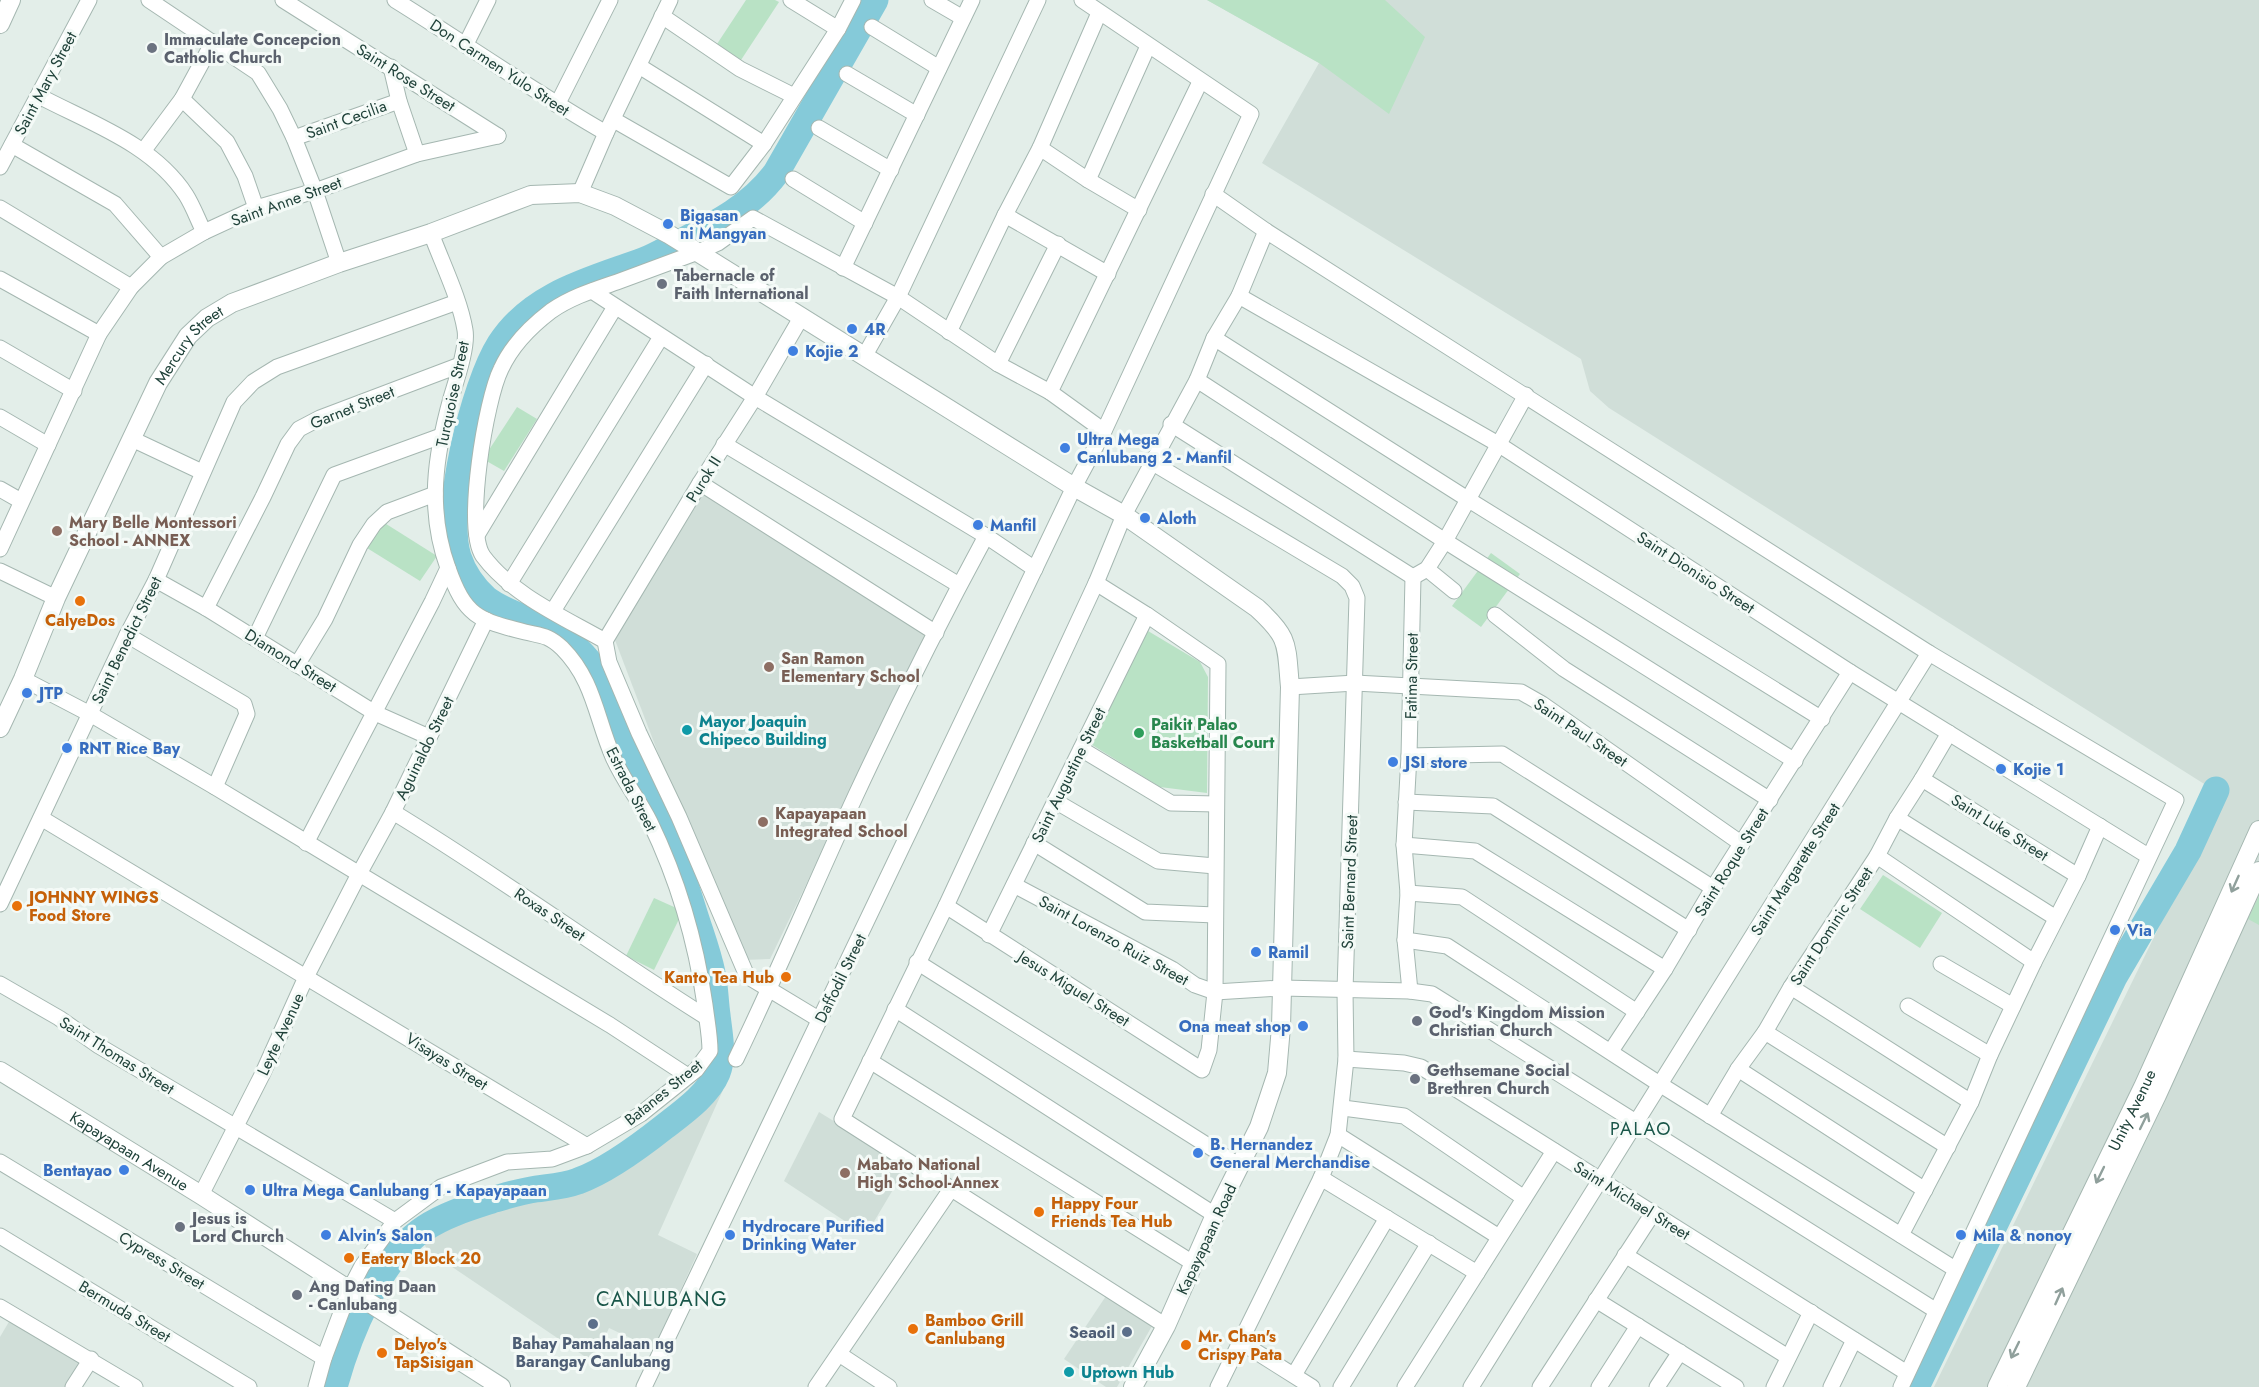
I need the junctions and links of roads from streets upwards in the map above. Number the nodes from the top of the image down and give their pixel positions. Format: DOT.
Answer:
graph roads {
  1 [pos="11,0"];
  2 [pos="89,0"];
  3 [pos="150,0"];
  4 [pos="283,0"];
  5 [pos="395,0"];
  6 [pos="488,0"];
  7 [pos="610,0"];
  8 [pos="670,0"];
  9 [pos="791,0"];
  10 [pos="853,0"];
  11 [pos="932,0"];
  12 [pos="972,0"];
  13 [pos="1038,0"];
  14 [pos="1082,0"];
  15 [pos="1099,13"];
  16 [pos="662,16"];
  17 [pos="963,18"];
  18 [pos="0,24"];
  19 [pos="872,27"];
  20 [pos="838,29"];
  21 [pos="213,42"];
  22 [pos="466,44"];
  23 [pos="1148,46"];
  24 [pos="639,66"];
  25 [pos="391,67"];
  26 [pos="939,68"];
  27 [pos="847,74"];
  28 [pos="1200,82"];
  29 [pos="39,96"];
  30 [pos="794,96"];
  31 [pos="182,99"];
  32 [pos="399,101"];
  33 [pos="557,105"];
  34 [pos="917,116"];
  35 [pos="614,120"];
  36 [pos="819,128"];
  37 [pos="606,133"];
  38 [pos="498,136"];
  39 [pos="294,138"];
  40 [pos="764,144"];
  41 [pos="12,145"];
  42 [pos="1040,148"];
  43 [pos="144,150"];
  44 [pos="417,154"];
  45 [pos="0,167"];
  46 [pos="891,170"];
  47 [pos="793,178"];
  48 [pos="1088,180"];
  49 [pos="315,191"];
  50 [pos="580,193"];
  51 [pos="1213,194"];
  52 [pos="0,208"];
  53 [pos="256,208"];
  54 [pos="1139,210"];
  55 [pos="1005,215"];
  56 [pos="865,223"];
  57 [pos="1266,231"];
  58 [pos="204,232"];
  59 [pos="431,233"];
  60 [pos="685,244"];
  61 [pos="1058,244"];
  62 [pos="161,257"];
  63 [pos="339,263"];
  64 [pos="843,268"];
  65 [pos="1108,274"];
  66 [pos="0,279"];
  67 [pos="131,287"];
  68 [pos="592,291"];
  69 [pos="1239,296"];
  70 [pos="898,297"];
  71 [pos="457,302"];
  72 [pos="615,307"];
  73 [pos="802,316"];
  74 [pos="949,332"];
  75 [pos="99,334"];
  76 [pos="661,338"];
  77 [pos="1214,338"];
  78 [pos="0,348"];
  79 [pos="865,355"];
  80 [pos="706,364"];
  81 [pos="998,364"];
  82 [pos="460,365"];
  83 [pos="1197,380"];
  84 [pos="74,390"];
  85 [pos="1050,392"];
  86 [pos="1526,395"];
  87 [pos="755,397"];
  88 [pos="0,417"];
  89 [pos="1172,424"];
  90 [pos="1104,431"];
  91 [pos="441,436"];
  92 [pos="132,440"];
  93 [pos="724,444"];
  94 [pos="1498,444"];
  95 [pos="48,445"];
  96 [pos="1153,462"];
  97 [pos="202,472"];
  98 [pos="700,483"];
  99 [pos="1074,488"];
  100 [pos="0,489"];
  101 [pos="435,494"];
  102 [pos="1468,500"];
  103 [pos="21,501"];
  104 [pos="1124,515"];
  105 [pos="477,535"];
  106 [pos="986,536"];
  107 [pos="1445,541"];
  108 [pos="0,549"];
  109 [pos="448,568"];
  110 [pos="1035,569"];
  111 [pos="1427,569"];
  112 [pos="0,571"];
  113 [pos="1413,577"];
  114 [pos="156,580"];
  115 [pos="1096,583"];
  116 [pos="509,584"];
  117 [pos="960,585"];
  118 [pos="1454,591"];
  119 [pos="56,598"];
  120 [pos="207,608"];
  121 [pos="553,611"];
  122 [pos="1147,615"];
  123 [pos="1495,615"];
  124 [pos="486,620"];
  125 [pos="936,633"];
  126 [pos="127,635"];
  127 [pos="255,638"];
  128 [pos="605,641"];
  129 [pos="1929,653"];
  130 [pos="297,665"];
  131 [pos="1850,672"];
  132 [pos="23,679"];
  133 [pos="1355,683"];
  134 [pos="1411,686"];
  135 [pos="1290,687"];
  136 [pos="1898,702"];
  137 [pos="375,713"];
  138 [pos="90,714"];
  139 [pos="1822,719"];
  140 [pos="0,728"];
  141 [pos="1948,733"];
  142 [pos="429,737"];
  143 [pos="1081,749"];
  144 [pos="1410,756"];
  145 [pos="1796,761"];
  146 [pos="1922,779"];
  147 [pos="215,787"];
  148 [pos="1770,800"];
  149 [pos="1055,801"];
  150 [pos="1406,801"];
  151 [pos="1216,804"];
  152 [pos="393,812"];
  153 [pos="41,818"];
  154 [pos="1897,818"];
  155 [pos="2100,826"];
  156 [pos="2259,830"];
  157 [pos="306,843"];
  158 [pos="1034,843"];
  159 [pos="1742,844"];
  160 [pos="1404,845"];
  161 [pos="1877,856"];
  162 [pos="2148,856"];
  163 [pos="1215,866"];
  164 [pos="2259,871"];
  165 [pos="359,874"];
  166 [pos="2078,876"];
  167 [pos="1014,885"];
  168 [pos="1713,888"];
  169 [pos="1408,893"];
  170 [pos="0,904"];
  171 [pos="946,906"];
  172 [pos="1215,915"];
  173 [pos="2056,918"];
  174 [pos="1689,930"];
  175 [pos="989,935"];
  176 [pos="1405,940"];
  177 [pos="917,962"];
  178 [pos="2034,962"];
  179 [pos="1941,963"];
  180 [pos="1665,969"];
  181 [pos="306,977"];
  182 [pos="0,984"];
  183 [pos="1791,987"];
  184 [pos="1282,988"];
  185 [pos="769,990"];
  186 [pos="1345,991"];
  187 [pos="1215,992"];
  188 [pos="1410,992"];
  189 [pos="1908,1006"];
  190 [pos="2013,1006"];
  191 [pos="895,1009"];
  192 [pos="1637,1012"];
  193 [pos="706,1017"];
  194 [pos="820,1020"];
  195 [pos="1765,1032"];
  196 [pos="1611,1051"];
  197 [pos="1990,1055"];
  198 [pos="736,1059"];
  199 [pos="1347,1059"];
  200 [pos="870,1061"];
  201 [pos="1738,1069"];
  202 [pos="0,1071"];
  203 [pos="688,1076"];
  204 [pos="1661,1085"];
  205 [pos="1971,1102"];
  206 [pos="1342,1108"];
  207 [pos="1710,1116"];
  208 [pos="1637,1122"];
  209 [pos="234,1126"];
  210 [pos="1338,1135"];
  211 [pos="587,1146"];
  212 [pos="1948,1148"];
  213 [pos="1554,1151"];
  214 [pos="0,1162"];
  215 [pos="1240,1166"];
  216 [pos="1321,1178"];
  217 [pos="1600,1181"];
  218 [pos="951,1189"];
  219 [pos="1925,1190"];
  220 [pos="201,1195"];
  221 [pos="1524,1198"];
  222 [pos="1653,1213"];
  223 [pos="1215,1215"];
  224 [pos="1387,1218"];
  225 [pos="395,1221"];
  226 [pos="1901,1235"];
  227 [pos="0,1236"];
  228 [pos="1499,1237"];
  229 [pos="1429,1244"];
  230 [pos="1625,1255"];
  231 [pos="1193,1263"];
  232 [pos="1955,1269"];
  233 [pos="1477,1273"];
  234 [pos="362,1297"];
  235 [pos="1596,1300"];
  236 [pos="0,1307"];
  237 [pos="1935,1310"];
  238 [pos="1811,1312"];
  239 [pos="1166,1326"];
  240 [pos="1638,1326"];
  241 [pos="1854,1340"];
  242 [pos="1239,1341"];
  243 [pos="1680,1352"];
  244 [pos="839,1354"];
  245 [pos="1788,1357"];
  246 [pos="324,1358"];
  247 [pos="91,1359"];
  248 [pos="1294,1375"];
  249 [pos="1904,1380"];
  250 [pos="1718,1382"];
  251 [pos="73,1387"];
  252 [pos="135,1387"];
  253 [pos="249,1387"];
  254 [pos="316,1387"];
  255 [pos="501,1387"];
  256 [pos="644,1387"];
  257 [pos="816,1387"];
  258 [pos="889,1387"];
  259 [pos="1133,1387"];
  260 [pos="1218,1387"];
  261 [pos="1312,1387"];
  262 [pos="1341,1387"];
  263 [pos="1405,1387"];
  264 [pos="1471,1387"];
  265 [pos="1540,1387"];
  266 [pos="1599,1387"];
  267 [pos="1657,1387"];
  268 [pos="1736,1387"];
  269 [pos="1773,1387"];
  270 [pos="1831,1387"];
  271 [pos="1997,1387"];
  272 [pos="2016,1387"];
  1 -- 18 [label="street"];
  2 -- 29 [label="street, Saint Mary Street"];
  3 -- 21 [label="street"];
  4 -- 25 [label="street, Saint Rose Street"];
  5 -- 22 [label="street, Don Carmen Yulo Street"];
  6 -- 22 [label="street"];
  7 -- 33 [label="street"];
  8 -- 16 [label="street"];
  9 -- 20 [label="street"];
  10 -- 20 [label="street"];
  11 -- 17 [label="street"];
  12 -- 17 [label="street"];
  13 -- 70 [label="street"];
  14 -- 15 [label="street"];
  15 -- 23 [label="street"];
  15 -- 42 [label="street"];
  16 -- 24 [label="street"];
  16 -- 30 [label="street"];
  17 -- 26 [label="street"];
  19 -- 26 [label="street"];
  20 -- 30 [label="street"];
  21 -- 31 [label="street"];
  21 -- 39 [label="street"];
  22 -- 33 [label="street, Don Carmen Yulo Street"];
  23 -- 28 [label="street"];
  23 -- 48 [label="street"];
  24 -- 35 [label="street"];
  24 -- 40 [label="street"];
  25 -- 32 [label="street"];
  25 -- 38 [label="street, Saint Rose Street"];
  26 -- 34 [label="street"];
  27 -- 34 [label="street"];
  28 -- 51 [label="street, Daffodil Street"];
  28 -- 54 [label="street"];
  29 -- 41 [label="street, Saint Mary Street"];
  29 -- 43 [label="street"];
  30 -- 40 [label="street"];
  31 -- 43 [label="street"];
  31 -- 53 [label="street"];
  32 -- 39 [label="street, Saint Cecilia"];
  32 -- 44 [label="street"];
  33 -- 37 [label="street, Don Carmen Yulo Street"];
  34 -- 46 [label="street"];
  35 -- 37 [label="street"];
  35 -- 40 [label="street"];
  36 -- 46 [label="street"];
  37 -- 50 [label="street"];
  38 -- 44 [label="street, Saint Anne Street"];
  39 -- 49 [label="street"];
  41 -- 45 [label="street, Saint Mary Street"];
  41 -- 62 [label="street"];
  42 -- 48 [label="street"];
  42 -- 55 [label="street"];
  43 -- 58 [label="street"];
  44 -- 49 [label="street, Saint Anne Street"];
  46 -- 56 [label="street"];
  47 -- 56 [label="street"];
  48 -- 54 [label="street"];
  49 -- 53 [label="street, Saint Anne Street"];
  49 -- 63 [label="street"];
  50 -- 59 [label="street, Mercury Street"];
  50 -- 60 [label="street, Kapayapaan Road"];
  51 -- 57 [label="street"];
  51 -- 90 [label="street, Daffodil Street"];
  52 -- 67 [label="street"];
  53 -- 58 [label="street, Saint Anne Street"];
  54 -- 65 [label="street"];
  55 -- 61 [label="street"];
  55 -- 74 [label="street"];
  56 -- 64 [label="street"];
  57 -- 69 [label="street"];
  57 -- 86 [label="street"];
  58 -- 62 [label="street, Saint Anne Street"];
  59 -- 63 [label="street, Mercury Street"];
  59 -- 71 [label="street, Turquoise Street"];
  60 -- 64 [label="street"];
  60 -- 68 [label="street"];
  60 -- 73 [label="street, Kapayapaan Road"];
  61 -- 65 [label="street"];
  61 -- 81 [label="street"];
  62 -- 67 [label="street, Saint Anne Street"];
  63 -- 92 [label="street, Mercury Street"];
  64 -- 70 [label="street"];
  65 -- 85 [label="street"];
  66 -- 75 [label="street"];
  67 -- 75 [label="street, Saint Anne Street"];
  68 -- 72 [label="street"];
  68 -- 105 [label="street"];
  69 -- 77 [label="street"];
  69 -- 94 [label="street, Saint Dionisio Street"];
  70 -- 74 [label="street"];
  70 -- 79 [label="street"];
  71 -- 82 [label="street, Turquoise Street"];
  71 -- 97 [label="street, Saint Benedict Street"];
  72 -- 76 [label="street"];
  72 -- 105 [label="street"];
  73 -- 79 [label="street, Kapayapaan Road"];
  73 -- 87 [label="street, Purok II"];
  74 -- 81 [label="street"];
  75 -- 84 [label="street, Saint Anne Street"];
  76 -- 80 [label="street"];
  76 -- 116 [label="street"];
  77 -- 83 [label="street"];
  77 -- 102 [label="street"];
  78 -- 84 [label="street"];
  79 -- 99 [label="street, Kapayapaan Road"];
  80 -- 87 [label="street"];
  80 -- 121 [label="street"];
  81 -- 85 [label="street"];
  82 -- 91 [label="street, Turquoise Street"];
  82 -- 120 [label="street, Garnet Street"];
  83 -- 89 [label="street"];
  83 -- 107 [label="street"];
  84 -- 95 [label="street, Saint Anne Street"];
  85 -- 90 [label="street"];
  86 -- 94 [label="street"];
  86 -- 129 [label="street"];
  87 -- 93 [label="street, Purok II"];
  87 -- 106 [label="street"];
  88 -- 95 [label="street"];
  89 -- 96 [label="street"];
  89 -- 113 [label="street"];
  90 -- 99 [label="street, Daffodil Street"];
  91 -- 101 [label="street, Turquoise Street"];
  91 -- 127 [label="street"];
  92 -- 97 [label="street"];
  92 -- 119 [label="street, Mercury Street"];
  93 -- 98 [label="street, Purok II"];
  93 -- 117 [label="street"];
  94 -- 102 [label="street"];
  94 -- 131 [label="street, Saint Dionisio Street"];
  95 -- 103 [label="street, Saint Anne Street"];
  96 -- 104 [label="street"];
  96 -- 133 [label="street, Saint Bernard Street"];
  97 -- 114 [label="street, Saint Benedict Street"];
  98 -- 125 [label="street"];
  98 -- 128 [label="street, Purok II"];
  99 -- 104 [label="street, Kapayapaan Road"];
  99 -- 110 [label="street, Daffodil Street"];
  100 -- 103 [label="street"];
  101 -- 109 [label="street, Turquoise Street"];
  101 -- 130 [label="street"];
  102 -- 107 [label="street"];
  102 -- 139 [label="street"];
  103 -- 108 [label="street, Saint Anne Street"];
  104 -- 115 [label="street"];
  104 -- 135 [label="street, Kapayapaan Road"];
  105 -- 116 [label="street"];
  106 -- 110 [label="street"];
  106 -- 117 [label="street"];
  107 -- 111 [label="street"];
  107 -- 145 [label="street"];
  109 -- 124 [label="street, Turquoise Street"];
  109 -- 137 [label="street"];
  110 -- 194 [label="street, Daffodil Street"];
  111 -- 113 [label="street"];
  111 -- 118 [label="street"];
  112 -- 119 [label="street"];
  113 -- 134 [label="street, Fatima Street"];
  114 -- 120 [label="street, Diamond Street"];
  114 -- 126 [label="street, Saint Benedict Street"];
  115 -- 122 [label="street"];
  115 -- 171 [label="street"];
  116 -- 121 [label="street"];
  117 -- 125 [label="street"];
  119 -- 132 [label="street, Mercury Street"];
  120 -- 127 [label="street, Diamond Street"];
  121 -- 128 [label="street"];
  122 -- 143 [label="street, Saint Augustine Street"];
  122 -- 151 [label="street"];
  123 -- 148 [label="street"];
  124 -- 142 [label="street, Aguinaldo Street"];
  124 -- 193 [label="street, Estrada Street"];
  125 -- 185 [label="street"];
  126 -- 138 [label="street, Saint Benedict Street"];
  126 -- 147 [label="street"];
  127 -- 130 [label="street, Diamond Street"];
  128 -- 185 [label="street"];
  129 -- 136 [label="street, Saint Margarette Street"];
  129 -- 162 [label="street"];
  130 -- 137 [label="street, Diamond Street"];
  131 -- 136 [label="street, Saint Dionisio Street"];
  131 -- 139 [label="street, Saint Roque Street"];
  132 -- 138 [label="street"];
  132 -- 140 [label="street, Mercury Street"];
  133 -- 134 [label="street, Saint Paul Street"];
  133 -- 135 [label="street, Saint Paul Street"];
  133 -- 186 [label="street, Saint Bernard Street"];
  134 -- 144 [label="street, Fatima Street"];
  134 -- 159 [label="street, Saint Paul Street"];
  135 -- 184 [label="street, Kapayapaan Road"];
  136 -- 141 [label="street, Saint Dionisio Street"];
  136 -- 204 [label="street, Saint Margarette Street"];
  137 -- 142 [label="street, Diamond Street"];
  137 -- 157 [label="street"];
  138 -- 147 [label="street"];
  138 -- 153 [label="street, Saint Benedict Street"];
  139 -- 145 [label="street, Saint Roque Street"];
  141 -- 146 [label="street, Saint Dominic Street"];
  141 -- 155 [label="street, Saint Dionisio Street"];
  142 -- 152 [label="street, Aguinaldo Street"];
  143 -- 149 [label="street, Saint Augustine Street"];
  143 -- 151 [label="street"];
  144 -- 150 [label="street, Fatima Street"];
  144 -- 168 [label="street"];
  145 -- 148 [label="street, Saint Roque Street"];
  146 -- 154 [label="street, Saint Dominic Street"];
  146 -- 166 [label="street, Saint Luke Street"];
  147 -- 157 [label="street"];
  148 -- 159 [label="street, Saint Roque Street"];
  149 -- 158 [label="street, Saint Augustine Street"];
  149 -- 163 [label="street"];
  150 -- 160 [label="street, Fatima Street"];
  150 -- 174 [label="street"];
  151 -- 163 [label="street"];
  152 -- 165 [label="street, Aguinaldo Street"];
  152 -- 193 [label="street, Roxas Street"];
  153 -- 170 [label="street, Saint Benedict Street"];
  153 -- 181 [label="street, Visayas Street"];
  154 -- 161 [label="street, Saint Dominic Street"];
  154 -- 173 [label="street"];
  155 -- 162 [label="street, Saint Dionisio Street"];
  155 -- 166 [label="street"];
  156 -- 271 [label="street, Unity Avenue, one-way"];
  157 -- 165 [label="street"];
  158 -- 167 [label="street, Saint Augustine Street"];
  158 -- 172 [label="street"];
  159 -- 168 [label="street, Saint Roque Street"];
  160 -- 169 [label="street, Fatima Street"];
  160 -- 180 [label="street"];
  161 -- 178 [label="street"];
  161 -- 183 [label="street, Saint Dominic Street"];
  162 -- 232 [label="street"];
  163 -- 172 [label="street"];
  272 -- 164 [label="street, Unity Avenue, one-way"];
  165 -- 181 [label="street, Leyte Avenue"];
  165 -- 203 [label="street"];
  166 -- 173 [label="street"];
  167 -- 175 [label="street, Saint Augustine Street"];
  167 -- 187 [label="street, Saint Lorenzo Ruiz Street"];
  168 -- 174 [label="street, Saint Roque Street"];
  169 -- 176 [label="street, Fatima Street"];
  169 -- 192 [label="street"];
  171 -- 175 [label="street, Jesus Miguel Street"];
  171 -- 177 [label="street"];
  172 -- 187 [label="street"];
  173 -- 178 [label="street"];
  174 -- 180 [label="street, Saint Roque Street"];
  175 -- 187 [label="street, Jesus Miguel Street"];
  176 -- 188 [label="street, Fatima Street"];
  176 -- 196 [label="street"];
  177 -- 191 [label="street"];
  177 -- 215 [label="street"];
  178 -- 190 [label="street"];
  179 -- 190 [label="street"];
  180 -- 192 [label="street, Saint Roque Street"];
  181 -- 209 [label="street, Leyte Avenue"];
  181 -- 211 [label="street, Visayas Street"];
  182 -- 209 [label="street, Saint Thomas Street"];
  183 -- 195 [label="street, Saint Dominic Street"];
  183 -- 205 [label="street"];
  184 -- 186 [label="street"];
  184 -- 187 [label="street"];
  184 -- 215 [label="street, Kapayapaan Road"];
  185 -- 194 [label="street"];
  185 -- 198 [label="street"];
  186 -- 188 [label="street"];
  186 -- 199 [label="street, Saint Bernard Street"];
  188 -- 208 [label="street"];
  189 -- 197 [label="street"];
  190 -- 197 [label="street"];
  191 -- 200 [label="street"];
  191 -- 223 [label="street"];
  192 -- 196 [label="street, Saint Roque Street"];
  193 -- 203 [label="street, Batanes Street"];
  194 -- 256 [label="street, Daffodil Street"];
  195 -- 201 [label="street, Saint Dominic Street"];
  195 -- 212 [label="street"];
  196 -- 204 [label="street"];
  197 -- 205 [label="street"];
  199 -- 206 [label="street, Saint Bernard Street"];
  199 -- 213 [label="street, Saint Michael Street"];
  200 -- 218 [label="street"];
  200 -- 231 [label="street"];
  201 -- 207 [label="street, Saint Dominic Street"];
  201 -- 219 [label="street"];
  202 -- 220 [label="street, Kapayapaan Avenue"];
  203 -- 211 [label="street, Batanes Street"];
  204 -- 207 [label="street"];
  204 -- 208 [label="street, Saint Margarette Street"];
  205 -- 212 [label="street"];
  206 -- 210 [label="street, Saint Bernard Street"];
  206 -- 221 [label="street"];
  207 -- 226 [label="street"];
  208 -- 217 [label="street, Saint Margarette Street"];
  208 -- 237 [label="street"];
  209 -- 220 [label="street, Leyte Avenue"];
  209 -- 225 [label="street, Saint Thomas Street"];
  210 -- 216 [label="street, Saint Bernard Street"];
  210 -- 228 [label="street"];
  211 -- 225 [label="street, Batanes Street"];
  212 -- 219 [label="street"];
  213 -- 217 [label="street, Saint Michael Street"];
  213 -- 221 [label="street"];
  214 -- 246 [label="street, Cypress Street"];
  215 -- 223 [label="street, Kapayapaan Road"];
  216 -- 224 [label="street"];
  216 -- 242 [label="street, Saint Bernard Street"];
  217 -- 222 [label="street, Saint Michael Street"];
  217 -- 264 [label="street, Saint Margarette Street"];
  218 -- 239 [label="street"];
  218 -- 244 [label="street"];
  219 -- 226 [label="street"];
  220 -- 234 [label="street, Kapayapaan Avenue"];
  221 -- 228 [label="street"];
  222 -- 230 [label="street"];
  222 -- 238 [label="street, Saint Michael Street"];
  223 -- 231 [label="street, Kapayapaan Road"];
  224 -- 229 [label="street"];
  224 -- 248 [label="street"];
  225 -- 234 [label="street, Batanes Street"];
  226 -- 232 [label="street"];
  227 -- 253 [label="street, Bermuda Street"];
  228 -- 233 [label="street"];
  229 -- 233 [label="street"];
  229 -- 262 [label="street"];
  230 -- 235 [label="street"];
  230 -- 245 [label="street"];
  231 -- 239 [label="street, Kapayapaan Road"];
  232 -- 237 [label="street"];
  233 -- 263 [label="street"];
  234 -- 246 [label="street, Batanes Street"];
  234 -- 255 [label="street, Kapayapaan Avenue"];
  235 -- 240 [label="street"];
  235 -- 265 [label="street"];
  236 -- 247 [label="street"];
  237 -- 249 [label="street"];
  238 -- 241 [label="street, Saint Michael Street"];
  238 -- 245 [label="street"];
  239 -- 259 [label="street, Kapayapaan Road"];
  240 -- 243 [label="street"];
  240 -- 266 [label="street"];
  241 -- 249 [label="street, Saint Michael Street"];
  241 -- 270 [label="street"];
  242 -- 248 [label="street"];
  242 -- 260 [label="street, Saint Bernard Street"];
  243 -- 250 [label="street"];
  243 -- 267 [label="street"];
  244 -- 257 [label="street"];
  244 -- 258 [label="street"];
  245 -- 269 [label="street"];
  246 -- 254 [label="street, Batanes Street"];
  247 -- 251 [label="street"];
  247 -- 252 [label="street"];
  248 -- 261 [label="street"];
  250 -- 268 [label="street"];
}
